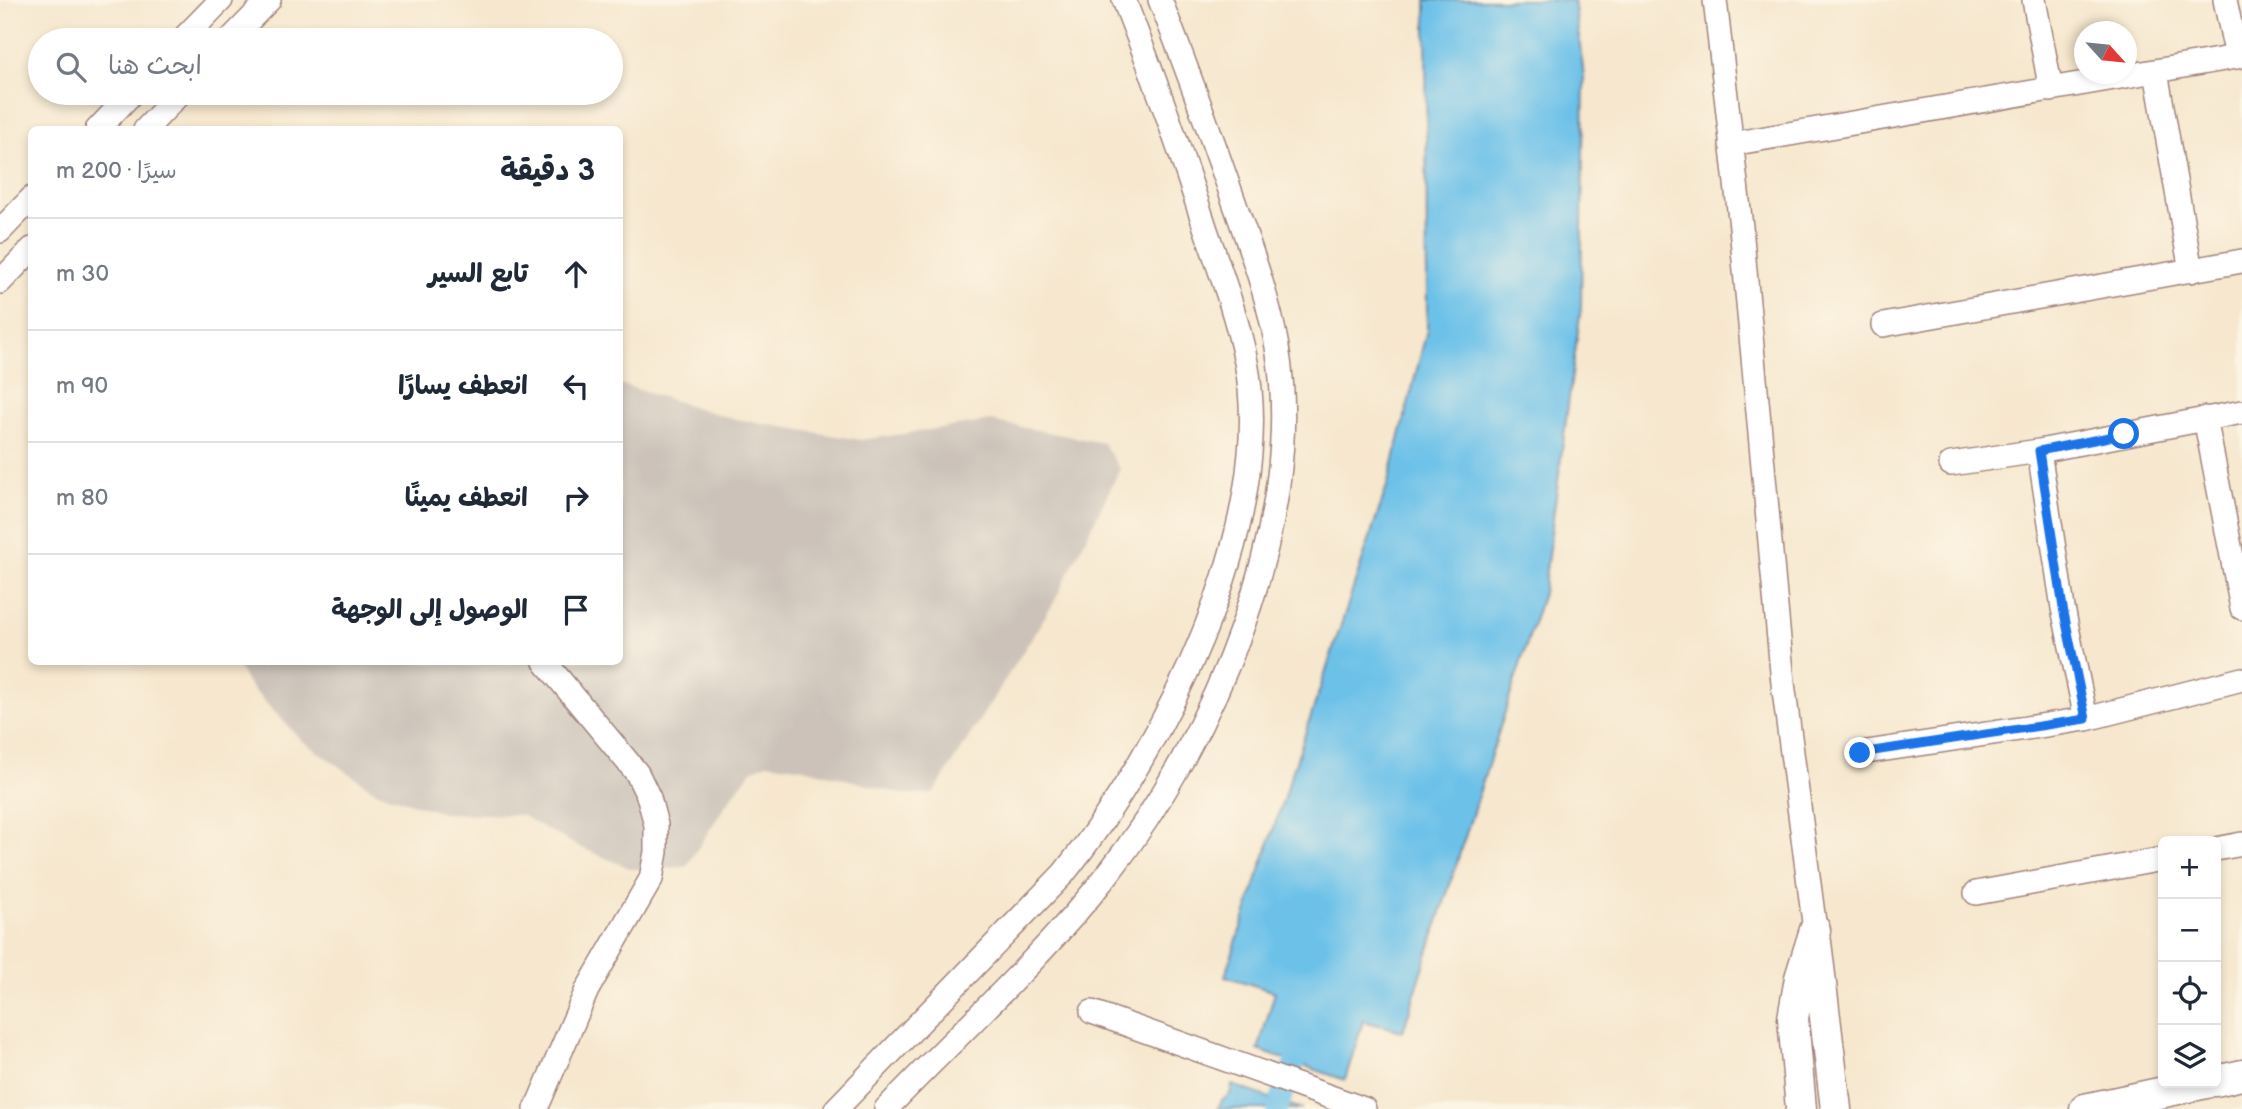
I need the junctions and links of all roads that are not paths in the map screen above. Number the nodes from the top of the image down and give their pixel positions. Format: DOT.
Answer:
graph roads {
  1 [pos="221,0"];
  2 [pos="269,0"];
  3 [pos="1124,0"];
  4 [pos="1160,0"];
  5 [pos="1715,0"];
  6 [pos="2034,0"];
  7 [pos="2225,0"];
  8 [pos="194,28"];
  9 [pos="242,28"];
  10 [pos="2240,57"];
  11 [pos="2156,72"];
  12 [pos="2050,90"];
  13 [pos="121,105"];
  14 [pos="169,105"];
  15 [pos="101,126"];
  16 [pos="149,126"];
  17 [pos="1731,144"];
  18 [pos="28,202"];
  19 [pos="0,231"];
  20 [pos="28,253"];
  21 [pos="2242,261"];
  22 [pos="2191,271"];
  23 [pos="0,282"];
  24 [pos="1883,325"];
  25 [pos="2242,412"];
  26 [pos="2205,418"];
  27 [pos="2039,451"];
  28 [pos="1951,464"];
  29 [pos="2242,608"];
  30 [pos="547,665"];
  31 [pos="2242,679"];
  32 [pos="2086,719"];
  33 [pos="1860,753"];
  34 [pos="2242,844"];
  35 [pos="2221,848"];
  36 [pos="2158,860"];
  37 [pos="1976,893"];
  38 [pos="1815,930"];
  39 [pos="1092,1012"];
  40 [pos="2242,1075"];
  41 [pos="2221,1080"];
  42 [pos="2183,1088"];
  43 [pos="1357,1107"];
  44 [pos="536,1109"];
  45 [pos="836,1109"];
  46 [pos="886,1109"];
  47 [pos="1801,1109"];
  48 [pos="1836,1109"];
  49 [pos="2085,1109"];
  1 -- 8 [label="street"];
  2 -- 9 [label="street"];
  3 -- 45 [label="street"];
  4 -- 46 [label="street"];
  5 -- 17 [label="street"];
  6 -- 12 [label="street"];
  7 -- 10 [label="street"];
  10 -- 11 [label="street"];
  11 -- 12 [label="street"];
  11 -- 22 [label="street"];
  12 -- 17 [label="street"];
  13 -- 15 [label="street"];
  14 -- 16 [label="street"];
  17 -- 38 [label="street"];
  18 -- 19 [label="street"];
  20 -- 23 [label="street"];
  21 -- 22 [label="street"];
  22 -- 24 [label="street"];
  25 -- 26 [label="street"];
  26 -- 27 [label="street"];
  26 -- 29 [label="street"];
  27 -- 28 [label="street"];
  27 -- 32 [label="street"];
  30 -- 44 [label="street"];
  31 -- 32 [label="street"];
  32 -- 33 [label="street"];
  34 -- 35 [label="street"];
  36 -- 37 [label="street"];
  38 -- 47 [label="main road"];
  38 -- 48 [label="main road"];
  39 -- 43 [label="street"];
  40 -- 41 [label="main road"];
  42 -- 49 [label="main road"];
}
